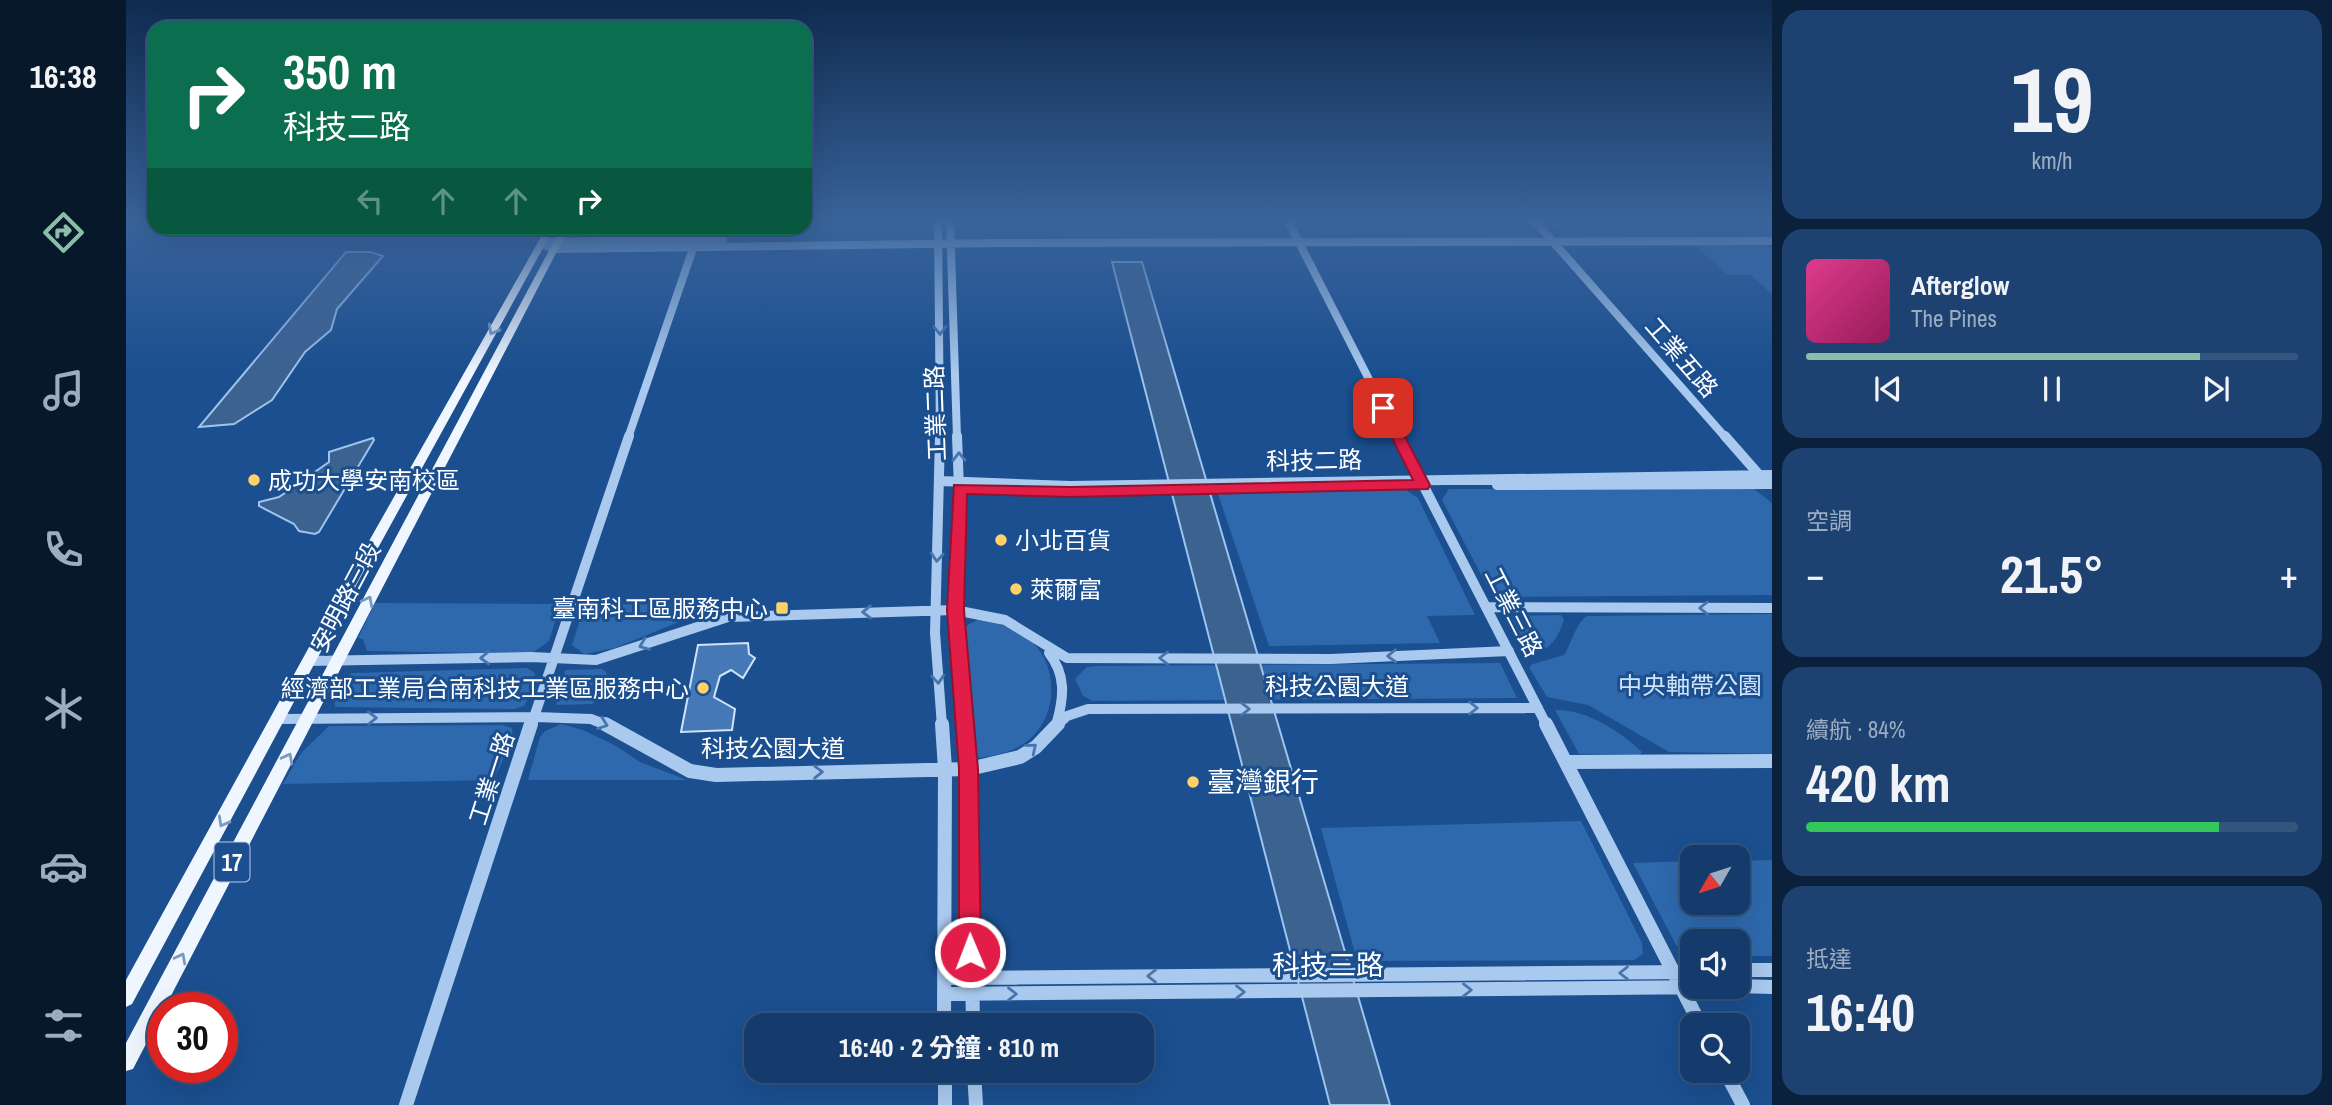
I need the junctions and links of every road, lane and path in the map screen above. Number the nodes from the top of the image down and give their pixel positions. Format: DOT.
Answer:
graph roads {
  1 [pos="526,271"];
  2 [pos="543,271"];
  3 [pos="685,271"];
  4 [pos="938,271"];
  5 [pos="952,271"];
  6 [pos="1314,271"];
  7 [pos="1579,271"];
  8 [pos="1759,475"];
  9 [pos="1421,482"];
  10 [pos="941,484"];
  11 [pos="1771,484"];
  12 [pos="959,485"];
  13 [pos="1486,607"];
  14 [pos="1772,608"];
  15 [pos="955,610"];
  16 [pos="935,611"];
  17 [pos="1035,638"];
  18 [pos="1509,651"];
  19 [pos="553,659"];
  20 [pos="309,661"];
  21 [pos="337,662"];
  22 [pos="1538,708"];
  23 [pos="536,717"];
  24 [pos="279,719"];
  25 [pos="309,719"];
  26 [pos="1056,724"];
  27 [pos="1772,761"];
  28 [pos="1568,762"];
  29 [pos="945,769"];
  30 [pos="969,769"];
  31 [pos="1772,970"];
  32 [pos="1750,971"];
  33 [pos="1674,973"];
  34 [pos="1680,973"];
  35 [pos="970,977"];
  36 [pos="1680,984"];
  37 [pos="944,986"];
  38 [pos="1750,986"];
  39 [pos="1772,986"];
  40 [pos="1680,988"];
  41 [pos="971,994"];
  42 [pos="126,999"];
  43 [pos="944,1013"];
  44 [pos="972,1013"];
  45 [pos="126,1062"];
  46 [pos="945,1083"];
  47 [pos="975,1083"];
  48 [pos="1731,1083"];
  49 [pos="406,1105"];
  50 [pos="945,1105"];
  51 [pos="976,1105"];
  52 [pos="1743,1105"];
  1 -- 20 [label="main road, 安明路三段 / 17, one-way"];
  21 -- 2 [label="main road, 安明路三段 / 17, one-way"];
  3 -- 19 [label="street, 工業一路"];
  4 -- 10 [label="street, 工業二路, one-way"];
  12 -- 5 [label="street, 工業二路, one-way"];
  6 -- 9 [label="street, 工業三路"];
  7 -- 8 [label="street, 工業五路"];
  8 -- 9 [label="street, 科技二路"];
  8 -- 11 [label="street, 工業五路"];
  9 -- 11 [label="street, 科技二路"];
  9 -- 12 [label="street, 科技二路"];
  9 -- 13 [label="street, 工業三路"];
  10 -- 12 [label="street, 科技二路"];
  10 -- 16 [label="street, 工業二路, one-way"];
  12 -- 15 [label="street, 工業二路"];
  14 -- 13 [label="street, one-way"];
  13 -- 18 [label="street, 工業三路"];
  15 -- 16 [label="street, 科技公園大道"];
  15 -- 17 [label="street, 科技公園大道"];
  15 -- 30 [label="street, 工業二路"];
  16 -- 19 [label="street, 科技公園大道, one-way"];
  16 -- 29 [label="street, 工業二路, one-way"];
  18 -- 17 [label="street, 科技公園大道, one-way"];
  17 -- 26 [label="street, 科技公園大道"];
  18 -- 22 [label="street, 工業三路"];
  19 -- 21 [label="street, 科技公園大道, one-way"];
  19 -- 23 [label="street, 工業一路"];
  20 -- 21 [label="street, 科技公園大道"];
  20 -- 24 [label="main road, 安明路三段 / 17"];
  21 -- 25 [label="main road, 安明路三段 / 17"];
  26 -- 22 [label="street, 科技公園大道, one-way"];
  22 -- 28 [label="street, 工業三路"];
  25 -- 23 [label="street, 科技公園大道, one-way"];
  23 -- 29 [label="street, 科技公園大道, one-way"];
  23 -- 49 [label="street, 工業一路"];
  24 -- 25 [label="street, 科技公園大道"];
  24 -- 42 [label="main road, 安明路三段 / 17, one-way"];
  45 -- 25 [label="main road, 安明路三段 / 17, one-way"];
  30 -- 26 [label="street, 科技公園大道, one-way"];
  27 -- 28 [label="street"];
  28 -- 33 [label="street, 工業三路"];
  29 -- 30 [label="street, 科技公園大道"];
  29 -- 37 [label="street, 工業二路"];
  30 -- 35 [label="street, 工業二路"];
  31 -- 32 [label="street"];
  33 -- 34 [label="street, 科技三路"];
  33 -- 35 [label="street, 科技三路, one-way"];
  33 -- 36 [label="street, 工業三路"];
  35 -- 37 [label="street, 科技三路"];
  35 -- 41 [label="street, 工業二路"];
  37 -- 41 [label="street, 科技三路"];
  37 -- 43 [label="street, 工業二路"];
  38 -- 39 [label="street"];
  41 -- 40 [label="street, 科技三路, one-way"];
  41 -- 44 [label="street, 工業二路"];
  46 -- 50 [label="street"];
  47 -- 51 [label="street"];
  48 -- 52 [label="street"];
}
